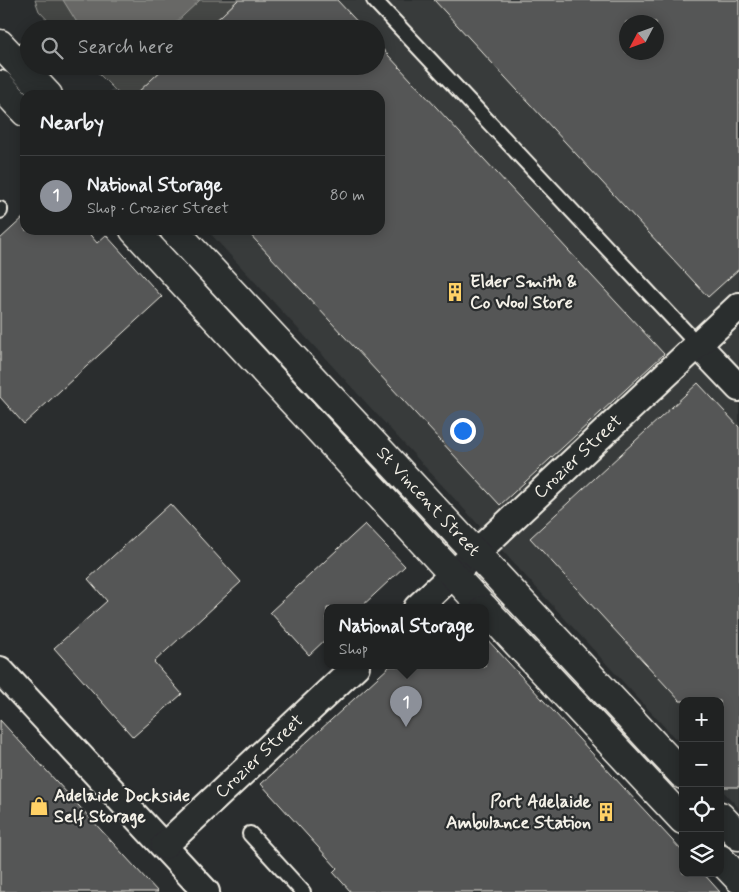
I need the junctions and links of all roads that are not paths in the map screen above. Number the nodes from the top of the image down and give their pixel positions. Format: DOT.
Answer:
graph roads {
  1 [pos="374,0"];
  2 [pos="0,44"];
  3 [pos="20,65"];
  4 [pos="29,75"];
  5 [pos="0,85"];
  6 [pos="43,90"];
  7 [pos="20,107"];
  8 [pos="139,235"];
  9 [pos="179,235"];
  10 [pos="739,306"];
  11 [pos="698,345"];
  12 [pos="739,388"];
  13 [pos="476,552"];
  14 [pos="453,574"];
  15 [pos="421,604"];
  16 [pos="481,604"];
  17 [pos="489,612"];
  18 [pos="353,669"];
  19 [pos="0,670"];
  20 [pos="679,771"];
  21 [pos="679,816"];
  22 [pos="724,820"];
  23 [pos="250,834"];
  24 [pos="739,836"];
  25 [pos="164,846"];
  26 [pos="724,864"];
  27 [pos="739,879"];
  28 [pos="206,892"];
  29 [pos="302,892"];
  1 -- 11 [label="lane"];
  2 -- 3 [label="main road"];
  4 -- 6 [label="main road"];
  5 -- 7 [label="main road"];
  8 -- 14 [label="main road, St Vincent Street"];
  9 -- 13 [label="main road, St Vincent Street"];
  10 -- 11 [label="street, Crozier Street"];
  11 -- 12 [label="street"];
  11 -- 13 [label="street, Crozier Street"];
  13 -- 14 [label="street, Crozier Street"];
  13 -- 20 [label="main road, St Vincent Street"];
  14 -- 15 [label="street, Crozier Street"];
  14 -- 16 [label="main road, St Vincent Street"];
  17 -- 21 [label="main road, St Vincent Street"];
  18 -- 25 [label="street, Crozier Street"];
  19 -- 25 [label="street"];
  22 -- 24 [label="main road"];
  23 -- 29 [label="lane"];
  25 -- 28 [label="street"];
  26 -- 27 [label="main road"];
}
